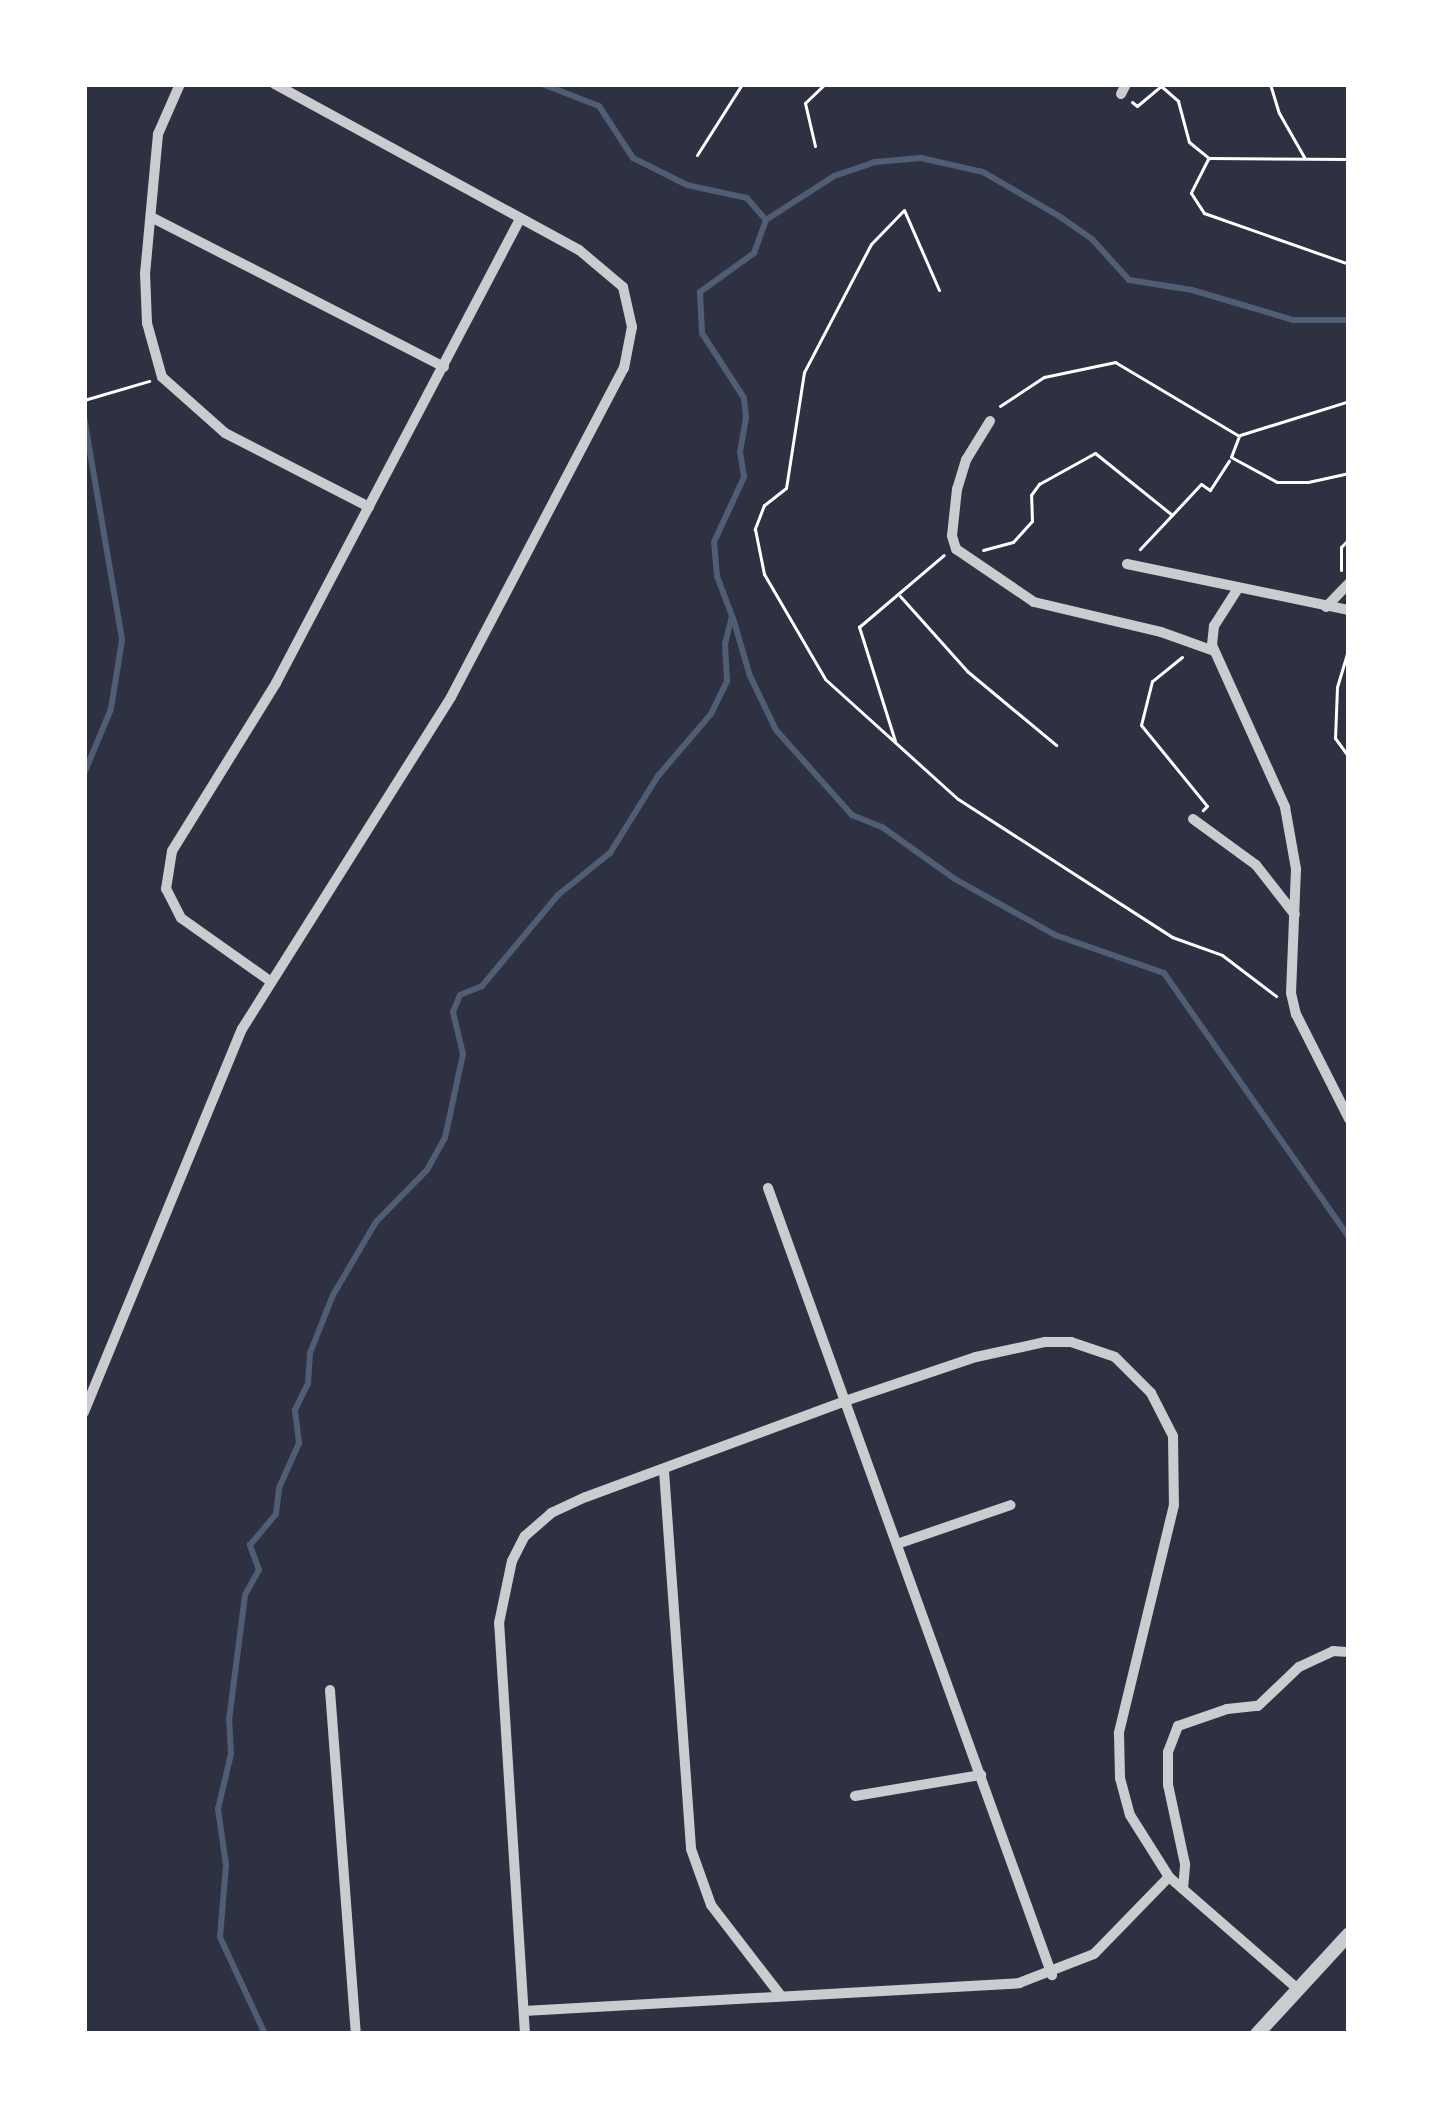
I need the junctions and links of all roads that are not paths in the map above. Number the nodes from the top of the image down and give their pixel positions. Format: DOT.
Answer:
graph roads {
  1 [pos="180,84"];
  2 [pos="274,84"];
  3 [pos="151,217"];
  4 [pos="520,219"];
  5 [pos="444,367"];
  6 [pos="989,421"];
  7 [pos="369,507"];
  8 [pos="1127,564"];
  9 [pos="1347,584"];
  10 [pos="1237,590"];
  11 [pos="1326,607"];
  12 [pos="1349,610"];
  13 [pos="1214,651"];
  14 [pos="1193,819"];
  15 [pos="1297,918"];
  16 [pos="270,981"];
  17 [pos="1349,1119"];
  18 [pos="768,1187"];
  19 [pos="845,1400"];
  20 [pos="84,1412"];
  21 [pos="664,1471"];
  22 [pos="1011,1505"];
  23 [pos="897,1544"];
  24 [pos="1349,1652"];
  25 [pos="330,1690"];
  26 [pos="981,1774"];
  27 [pos="855,1796"];
  28 [pos="1169,1877"];
  29 [pos="1183,1889"];
  30 [pos="1349,1934"];
  31 [pos="1052,1975"];
  32 [pos="1298,1989"];
  33 [pos="782,1996"];
  34 [pos="524,2011"];
  35 [pos="356,2034"];
  36 [pos="525,2034"];
  37 [pos="1257,2034"];
  1 -- 3 [label="street"];
  2 -- 4 [label="street"];
  3 -- 5 [label="street"];
  3 -- 7 [label="street"];
  4 -- 5 [label="street"];
  4 -- 16 [label="street"];
  5 -- 7 [label="street"];
  6 -- 13 [label="street"];
  7 -- 16 [label="street"];
  8 -- 10 [label="street"];
  9 -- 11 [label="street"];
  10 -- 11 [label="street"];
  10 -- 13 [label="street"];
  11 -- 12 [label="street"];
  13 -- 15 [label="street"];
  14 -- 15 [label="street"];
  15 -- 17 [label="street"];
  16 -- 20 [label="street"];
  18 -- 19 [label="street"];
  19 -- 21 [label="street"];
  19 -- 23 [label="street"];
  19 -- 28 [label="street"];
  21 -- 33 [label="street"];
  21 -- 34 [label="street"];
  22 -- 23 [label="street"];
  23 -- 26 [label="street"];
  24 -- 29 [label="street"];
  25 -- 35 [label="street"];
  26 -- 27 [label="street"];
  26 -- 31 [label="street"];
  28 -- 29 [label="street"];
  28 -- 31 [label="street"];
  29 -- 32 [label="street"];
  30 -- 32 [label="street"];
  31 -- 33 [label="street"];
  32 -- 37 [label="street"];
  33 -- 34 [label="street"];
  34 -- 36 [label="street"];
}
